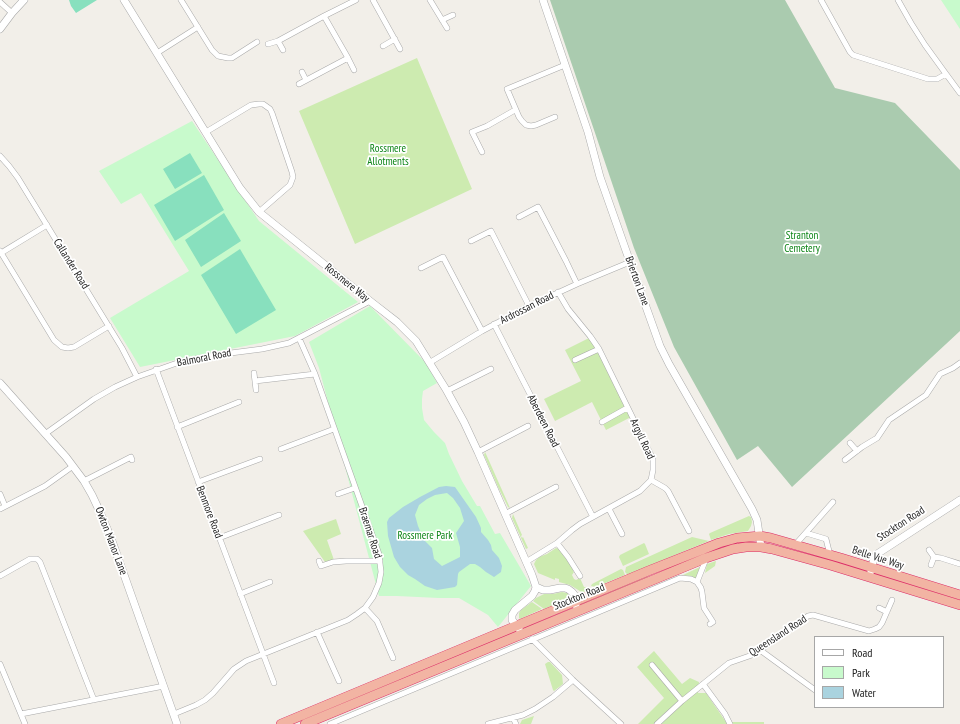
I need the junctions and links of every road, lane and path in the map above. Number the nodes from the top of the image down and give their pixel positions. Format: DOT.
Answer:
graph roads {
  1 [pos="24,0"];
  2 [pos="124,0"];
  3 [pos="181,0"];
  4 [pos="356,0"];
  5 [pos="373,0"];
  6 [pos="430,0"];
  7 [pos="543,0"];
  8 [pos="821,0"];
  9 [pos="898,0"];
  10 [pos="0,2"];
  11 [pos="12,13"];
  12 [pos="453,15"];
  13 [pos="324,16"];
  14 [pos="442,20"];
  15 [pos="198,27"];
  16 [pos="446,28"];
  17 [pos="0,29"];
  18 [pos="395,39"];
  19 [pos="278,41"];
  20 [pos="257,42"];
  21 [pos="268,44"];
  22 [pos="383,46"];
  23 [pos="400,49"];
  24 [pos="283,50"];
  25 [pos="157,53"];
  26 [pos="348,58"];
  27 [pos="565,65"];
  28 [pos="354,70"];
  29 [pos="302,72"];
  30 [pos="946,74"];
  31 [pos="306,80"];
  32 [pos="299,84"];
  33 [pos="960,93"];
  34 [pos="516,110"];
  35 [pos="555,117"];
  36 [pos="206,132"];
  37 [pos="482,152"];
  38 [pos="0,156"];
  39 [pos="259,212"];
  40 [pos="519,217"];
  41 [pos="47,225"];
  42 [pos="471,241"];
  43 [pos="1,252"];
  44 [pos="630,262"];
  45 [pos="421,268"];
  46 [pos="577,284"];
  47 [pos="558,292"];
  48 [pos="370,301"];
  49 [pos="528,306"];
  50 [pos="494,324"];
  51 [pos="109,326"];
  52 [pos="482,331"];
  53 [pos="299,338"];
  54 [pos="599,349"];
  55 [pos="576,360"];
  56 [pos="429,363"];
  57 [pos="960,363"];
  58 [pos="491,369"];
  59 [pos="156,370"];
  60 [pos="254,373"];
  61 [pos="315,374"];
  62 [pos="137,376"];
  63 [pos="255,381"];
  64 [pos="0,384"];
  65 [pos="256,390"];
  66 [pos="447,391"];
  67 [pos="239,402"];
  68 [pos="627,408"];
  69 [pos="602,422"];
  70 [pos="177,426"];
  71 [pos="528,426"];
  72 [pos="334,429"];
  73 [pos="45,434"];
  74 [pos="850,443"];
  75 [pos="281,449"];
  76 [pos="857,451"];
  77 [pos="478,452"];
  78 [pos="260,459"];
  79 [pos="132,460"];
  80 [pos="845,460"];
  81 [pos="73,466"];
  82 [pos="651,480"];
  83 [pos="84,481"];
  84 [pos="198,482"];
  85 [pos="355,488"];
  86 [pos="556,488"];
  87 [pos="0,494"];
  88 [pos="338,494"];
  89 [pos="960,500"];
  90 [pos="833,502"];
  91 [pos="5,506"];
  92 [pos="0,508"];
  93 [pos="609,509"];
  94 [pos="505,514"];
  95 [pos="279,515"];
  96 [pos="593,517"];
  97 [pos="689,531"];
  98 [pos="806,533"];
  99 [pos="622,534"];
  100 [pos="760,536"];
  101 [pos="219,538"];
  102 [pos="557,543"];
  103 [pos="792,544"];
  104 [pos="761,547"];
  105 [pos="929,550"];
  106 [pos="830,555"];
  107 [pos="934,557"];
  108 [pos="706,558"];
  109 [pos="380,561"];
  110 [pos="526,562"];
  111 [pos="960,564"];
  112 [pos="931,565"];
  113 [pos="321,566"];
  114 [pos="648,571"];
  115 [pos="870,573"];
  116 [pos="0,576"];
  117 [pos="580,576"];
  118 [pos="270,582"];
  119 [pos="697,582"];
  120 [pos="655,583"];
  121 [pos="536,587"];
  122 [pos="240,594"];
  123 [pos="960,595"];
  124 [pos="892,600"];
  125 [pos="577,601"];
  126 [pos="960,605"];
  127 [pos="365,608"];
  128 [pos="879,608"];
  129 [pos="576,612"];
  130 [pos="887,612"];
  131 [pos="710,624"];
  132 [pos="516,626"];
  133 [pos="317,632"];
  134 [pos="523,634"];
  135 [pos="532,639"];
  136 [pos="504,646"];
  137 [pos="760,650"];
  138 [pos="263,655"];
  139 [pos="393,658"];
  140 [pos="0,664"];
  141 [pos="652,665"];
  142 [pos="573,680"];
  143 [pos="339,681"];
  144 [pos="274,683"];
  145 [pos="703,684"];
  146 [pos="164,686"];
  147 [pos="814,689"];
  148 [pos="94,700"];
  149 [pos="682,701"];
  150 [pos="21,714"];
  151 [pos="174,714"];
  152 [pos="513,718"];
  153 [pos="25,724"];
  154 [pos="177,724"];
  155 [pos="281,724"];
  156 [pos="306,724"];
  157 [pos="330,724"];
  158 [pos="488,724"];
  159 [pos="516,724"];
  160 [pos="620,724"];
  161 [pos="657,724"];
  162 [pos="730,724"];
  1 -- 11 [label="street"];
  2 -- 25 [label="street, Rossmere Way"];
  3 -- 15 [label="street"];
  4 -- 13 [label="street"];
  5 -- 18 [label="street"];
  6 -- 14 [label="street"];
  7 -- 27 [label="street, Brierton Lane"];
  8 -- 30 [label="street"];
  9 -- 30 [label="street"];
  10 -- 11 [label="street"];
  11 -- 17 [label="street"];
  12 -- 14 [label="street"];
  13 -- 19 [label="street"];
  13 -- 26 [label="street"];
  14 -- 16 [label="street"];
  15 -- 20 [label="street"];
  15 -- 25 [label="street"];
  18 -- 22 [label="street"];
  18 -- 23 [label="street"];
  19 -- 21 [label="street"];
  19 -- 24 [label="street"];
  25 -- 36 [label="street, Rossmere Way"];
  26 -- 28 [label="street"];
  26 -- 31 [label="street"];
  27 -- 34 [label="street"];
  27 -- 44 [label="street, Brierton Lane"];
  29 -- 31 [label="street"];
  30 -- 33 [label="street"];
  31 -- 32 [label="street"];
  34 -- 35 [label="street"];
  34 -- 37 [label="street"];
  36 -- 39 [label="street, Rossmere Way"];
  36 -- 39 [label="street"];
  38 -- 41 [label="street, Callander Road"];
  39 -- 48 [label="street, Rossmere Way"];
  40 -- 46 [label="street"];
  41 -- 43 [label="street"];
  41 -- 51 [label="street, Callander Road"];
  42 -- 49 [label="street"];
  43 -- 51 [label="street"];
  44 -- 46 [label="street, Ardrossan Road"];
  44 -- 100 [label="street, Brierton Lane"];
  45 -- 52 [label="street"];
  46 -- 47 [label="street, Ardrossan Road"];
  47 -- 49 [label="street, Ardrossan Road"];
  47 -- 54 [label="street, Argyll Road"];
  48 -- 53 [label="street, Balmoral Road"];
  48 -- 56 [label="street, Rossmere Way"];
  49 -- 50 [label="street, Ardrossan Road"];
  50 -- 52 [label="street, Ardrossan Road"];
  50 -- 96 [label="street, Aberdeen Road"];
  51 -- 62 [label="street, Callander Road"];
  52 -- 56 [label="street, Ardrossan Road"];
  53 -- 59 [label="street, Balmoral Road"];
  53 -- 61 [label="street, Braemar Road"];
  54 -- 55 [label="street"];
  54 -- 68 [label="street, Argyll Road"];
  56 -- 66 [label="street, Rossmere Way"];
  57 -- 76 [label="street"];
  58 -- 66 [label="street"];
  59 -- 62 [label="street, Balmoral Road"];
  59 -- 70 [label="street, Benmore Road"];
  60 -- 63 [label="street"];
  61 -- 63 [label="street"];
  61 -- 72 [label="street, Braemar Road"];
  62 -- 73 [label="street, Balmoral Road"];
  63 -- 65 [label="street"];
  64 -- 73 [label="street, Owton Manor Lane"];
  66 -- 77 [label="street, Rossmere Way"];
  67 -- 70 [label="street"];
  68 -- 69 [label="street"];
  68 -- 82 [label="street, Argyll Road"];
  70 -- 84 [label="street, Benmore Road"];
  71 -- 77 [label="street"];
  72 -- 75 [label="street"];
  72 -- 85 [label="street, Braemar Road"];
  73 -- 81 [label="street, Owton Manor Lane"];
  74 -- 76 [label="street"];
  76 -- 80 [label="street"];
  77 -- 94 [label="street, Rossmere Way"];
  78 -- 84 [label="street"];
  79 -- 83 [label="street"];
  81 -- 83 [label="street, Owton Manor Lane"];
  81 -- 91 [label="street"];
  82 -- 93 [label="street"];
  82 -- 97 [label="street"];
  83 -- 146 [label="street, Owton Manor Lane"];
  84 -- 101 [label="street, Benmore Road"];
  85 -- 88 [label="street"];
  85 -- 109 [label="street, Braemar Road"];
  86 -- 94 [label="street"];
  87 -- 91 [label="street"];
  89 -- 115 [label="street, Stockton Road"];
  90 -- 98 [label="street"];
  91 -- 92 [label="street"];
  93 -- 96 [label="street"];
  93 -- 99 [label="street"];
  94 -- 110 [label="street, Rossmere Way"];
  95 -- 101 [label="street"];
  96 -- 102 [label="street"];
  98 -- 103 [label="street"];
  98 -- 106 [label="street"];
  100 -- 103 [label="highway, Stockton Road"];
  100 -- 104 [label="street, Brierton Lane"];
  100 -- 114 [label="highway, Stockton Road"];
  101 -- 122 [label="street, Benmore Road"];
  102 -- 110 [label="street"];
  102 -- 117 [label="street"];
  103 -- 106 [label="highway, Belle Vue Way"];
  104 -- 108 [label="highway, Stockton Road"];
  104 -- 115 [label="highway, Stockton Road"];
  105 -- 107 [label="street"];
  106 -- 115 [label="highway, Belle Vue Way"];
  107 -- 111 [label="street"];
  107 -- 112 [label="street"];
  108 -- 119 [label="street"];
  108 -- 120 [label="highway, Stockton Road"];
  109 -- 113 [label="street"];
  109 -- 127 [label="street, Braemar Road"];
  110 -- 121 [label="street, Rossmere Way"];
  114 -- 120 [label="street"];
  114 -- 125 [label="highway, Stockton Road"];
  115 -- 123 [label="highway, Belle Vue Way"];
  115 -- 126 [label="highway, Stockton Road"];
  116 -- 148 [label="street"];
  118 -- 122 [label="street"];
  119 -- 120 [label="street"];
  119 -- 131 [label="street"];
  120 -- 129 [label="highway, Stockton Road"];
  120 -- 135 [label="street, Stockton Road"];
  121 -- 125 [label="street"];
  121 -- 132 [label="street"];
  122 -- 138 [label="street, Benmore Road"];
  124 -- 130 [label="street, Queensland Road"];
  125 -- 129 [label="street"];
  125 -- 132 [label="highway, Stockton Road"];
  127 -- 133 [label="street, Braemar Road"];
  127 -- 139 [label="street"];
  128 -- 130 [label="street"];
  129 -- 134 [label="highway, Stockton Road"];
  130 -- 137 [label="street, Queensland Road"];
  132 -- 134 [label="street"];
  132 -- 155 [label="highway, Stockton Road"];
  133 -- 138 [label="street, Braemar Road"];
  133 -- 143 [label="street"];
  134 -- 136 [label="highway, Stockton Road"];
  135 -- 136 [label="street, Stockton Road"];
  135 -- 142 [label="street"];
  136 -- 156 [label="highway, Stockton Road"];
  136 -- 157 [label="street, Stockton Road"];
  137 -- 145 [label="street, Queensland Road"];
  137 -- 147 [label="street"];
  138 -- 144 [label="street, Benmore Road"];
  138 -- 151 [label="street, Braemar Road"];
  140 -- 150 [label="street"];
  141 -- 149 [label="street"];
  142 -- 152 [label="street"];
  142 -- 160 [label="street"];
  145 -- 149 [label="street, Queensland Road"];
  145 -- 162 [label="street"];
  146 -- 148 [label="street"];
  146 -- 151 [label="street, Owton Manor Lane"];
  148 -- 150 [label="street"];
  149 -- 161 [label="street, Queensland Road"];
  150 -- 153 [label="street"];
  151 -- 154 [label="street, Owton Manor Lane"];
  152 -- 158 [label="street"];
  152 -- 159 [label="street"];
}
